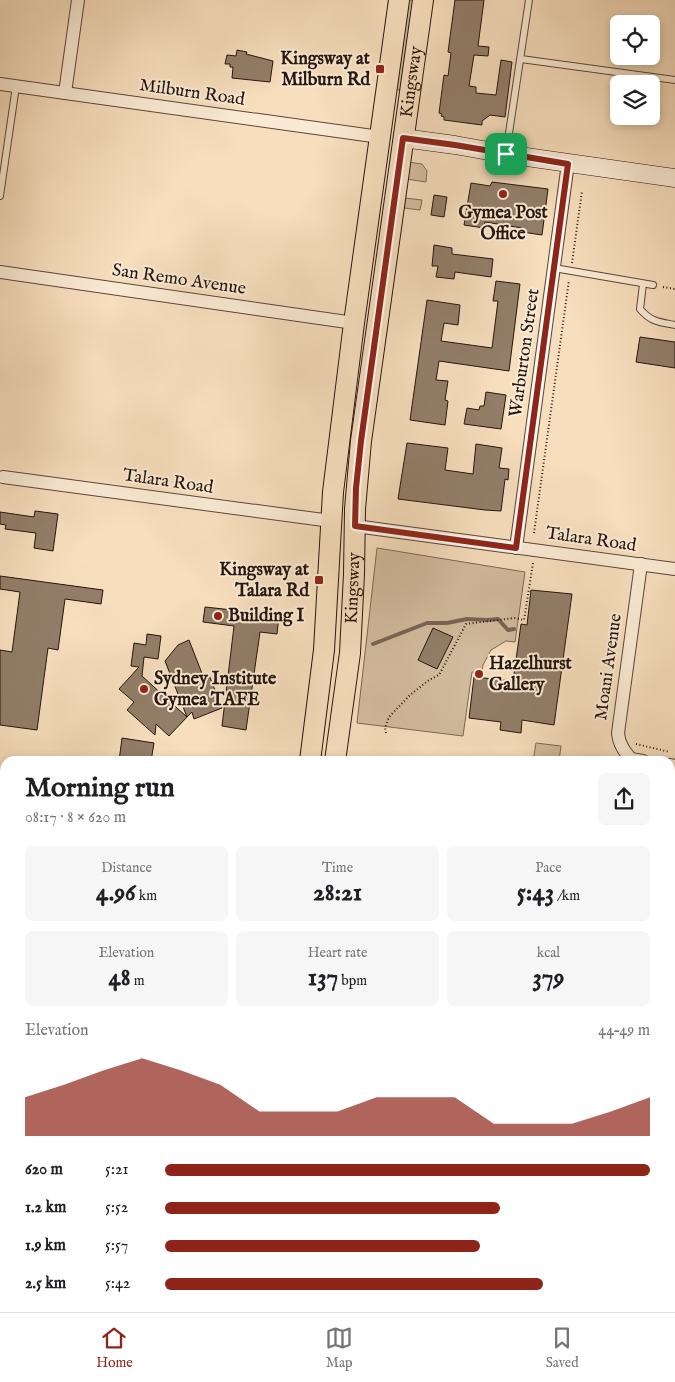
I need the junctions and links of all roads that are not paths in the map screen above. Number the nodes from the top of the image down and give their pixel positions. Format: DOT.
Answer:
graph roads {
  1 [pos="399,0"];
  2 [pos="423,0"];
  3 [pos="529,0"];
  4 [pos="78,2"];
  5 [pos="520,59"];
  6 [pos="675,80"];
  7 [pos="0,84"];
  8 [pos="16,86"];
  9 [pos="66,93"];
  10 [pos="380,137"];
  11 [pos="403,138"];
  12 [pos="506,154"];
  13 [pos="568,164"];
  14 [pos="675,178"];
  15 [pos="0,196"];
  16 [pos="554,268"];
  17 [pos="0,272"];
  18 [pos="643,284"];
  19 [pos="653,286"];
  20 [pos="354,323"];
  21 [pos="675,325"];
  22 [pos="1,477"];
  23 [pos="331,521"];
  24 [pos="355,526"];
  25 [pos="516,548"];
  26 [pos="641,564"];
  27 [pos="675,568"];
  28 [pos="311,756"];
  29 [pos="336,756"];
  30 [pos="628,756"];
  1 -- 10 [label="main road, Kingsway"];
  2 -- 11 [label="main road, Kingsway"];
  3 -- 5 [label="lane"];
  4 -- 9 [label="street"];
  5 -- 6 [label="lane"];
  5 -- 12 [label="lane"];
  7 -- 8 [label="street, Milburn Road"];
  8 -- 9 [label="street, Milburn Road"];
  8 -- 15 [label="lane"];
  9 -- 10 [label="street, Milburn Road"];
  10 -- 11 [label="main road"];
  10 -- 20 [label="main road, Kingsway"];
  11 -- 12 [label="street"];
  11 -- 24 [label="main road, Kingsway"];
  12 -- 13 [label="street"];
  13 -- 14 [label="street"];
  13 -- 16 [label="street, Warburton Street"];
  16 -- 18 [label="lane"];
  16 -- 25 [label="street, Warburton Street"];
  17 -- 20 [label="street, San Remo Avenue"];
  18 -- 19 [label="lane"];
  18 -- 21 [label="lane"];
  20 -- 23 [label="main road, Kingsway"];
  22 -- 23 [label="street, Talara Road"];
  23 -- 28 [label="main road, Kingsway"];
  24 -- 25 [label="street, Talara Road"];
  24 -- 29 [label="main road, Kingsway"];
  25 -- 26 [label="street, Talara Road"];
  26 -- 27 [label="street, Talara Road"];
  26 -- 30 [label="street, Moani Avenue"];
}
